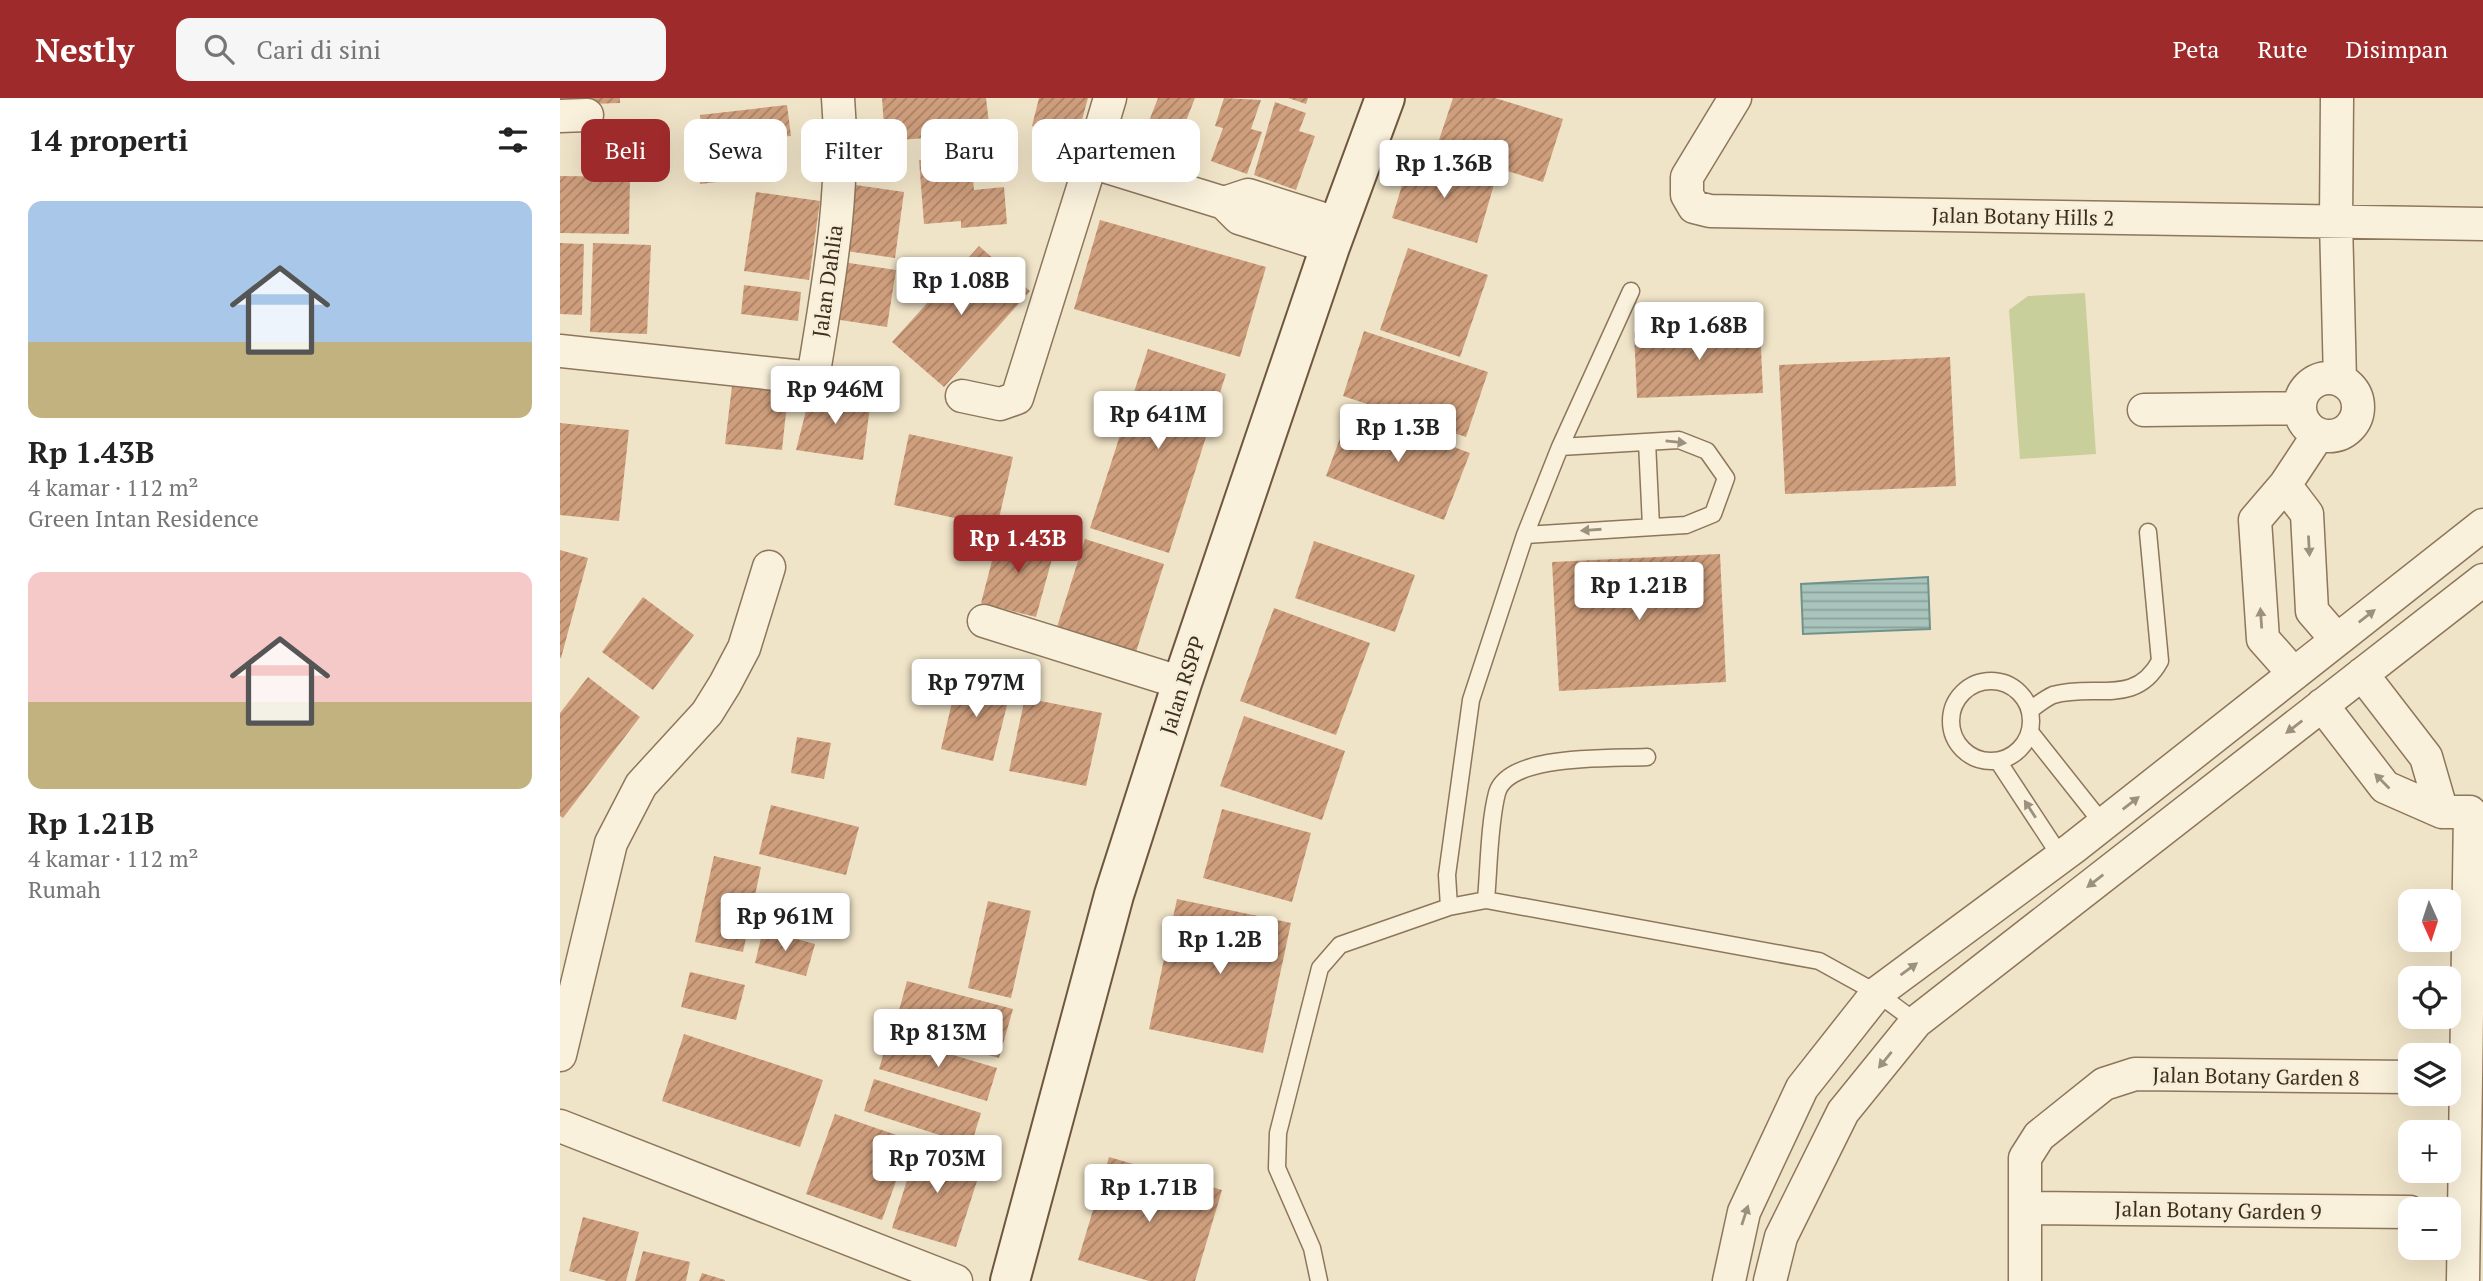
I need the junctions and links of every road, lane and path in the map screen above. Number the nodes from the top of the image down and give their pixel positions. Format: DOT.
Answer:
graph roads {
  1 [pos="838,98"];
  2 [pos="1110,98"];
  3 [pos="1385,98"];
  4 [pos="1735,98"];
  5 [pos="2337,98"];
  6 [pos="1104,119"];
  7 [pos="1085,182"];
  8 [pos="1156,182"];
  9 [pos="2336,222"];
  10 [pos="2483,224"];
  11 [pos="1334,236"];
  12 [pos="1630,290"];
  13 [pos="560,351"];
  14 [pos="2340,380"];
  15 [pos="962,396"];
  16 [pos="2300,408"];
  17 [pos="2144,410"];
  18 [pos="2318,435"];
  19 [pos="1647,443"];
  20 [pos="1560,447"];
  21 [pos="2285,485"];
  22 [pos="2483,525"];
  23 [pos="1651,526"];
  24 [pos="2148,532"];
  25 [pos="1525,535"];
  26 [pos="769,568"];
  27 [pos="2483,580"];
  28 [pos="984,621"];
  29 [pos="2337,640"];
  30 [pos="2294,674"];
  31 [pos="2362,674"];
  32 [pos="1182,683"];
  33 [pos="2322,705"];
  34 [pos="2030,710"];
  35 [pos="2030,732"];
  36 [pos="1647,757"];
  37 [pos="1998,761"];
  38 [pos="2470,809"];
  39 [pos="2103,824"];
  40 [pos="2061,857"];
  41 [pos="1486,900"];
  42 [pos="1449,907"];
  43 [pos="2475,946"];
  44 [pos="1877,993"];
  45 [pos="1916,1022"];
  46 [pos="560,1055"];
  47 [pos="2398,1077"];
  48 [pos="2466,1078"];
  49 [pos="560,1126"];
  50 [pos="2025,1208"];
  51 [pos="2398,1212"];
  52 [pos="2465,1212"];
  53 [pos="956,1281"];
  54 [pos="1010,1281"];
  55 [pos="1319,1281"];
  56 [pos="1729,1281"];
  57 [pos="1770,1281"];
  58 [pos="2025,1281"];
  59 [pos="2463,1281"];
  1 -- 13 [label="street, Jalan Dahlia"];
  2 -- 6 [label="street"];
  3 -- 11 [label="street, Jalan RSPP"];
  4 -- 9 [label="street, Jalan Botany Hills 2"];
  5 -- 9 [label="street"];
  7 -- 15 [label="street"];
  8 -- 11 [label="street"];
  9 -- 10 [label="street, Jalan Botany Hills 2"];
  9 -- 14 [label="street"];
  11 -- 32 [label="street, Jalan RSPP"];
  12 -- 20 [label="lane"];
  14 -- 16 [label="street"];
  14 -- 18 [label="street"];
  16 -- 17 [label="street"];
  16 -- 18 [label="street"];
  18 -- 21 [label="street"];
  19 -- 20 [label="lane"];
  19 -- 23 [label="lane"];
  19 -- 23 [label="lane, one-way"];
  20 -- 25 [label="lane"];
  21 -- 29 [label="street, one-way"];
  30 -- 21 [label="street, one-way"];
  29 -- 22 [label="street, one-way"];
  23 -- 25 [label="lane, one-way"];
  24 -- 34 [label="lane"];
  25 -- 42 [label="lane"];
  26 -- 46 [label="street"];
  27 -- 31 [label="street"];
  28 -- 32 [label="street"];
  29 -- 30 [label="street"];
  39 -- 30 [label="street, one-way"];
  31 -- 33 [label="street"];
  31 -- 38 [label="street"];
  32 -- 54 [label="street, Jalan RSPP"];
  38 -- 33 [label="street, one-way"];
  33 -- 45 [label="street, one-way"];
  34 -- 35 [label="lane"];
  34 -- 37 [label="lane"];
  35 -- 37 [label="lane"];
  35 -- 39 [label="lane"];
  36 -- 41 [label="lane"];
  40 -- 37 [label="lane, one-way"];
  38 -- 43 [label="street"];
  39 -- 40 [label="street"];
  44 -- 40 [label="street, one-way"];
  41 -- 42 [label="lane"];
  41 -- 44 [label="lane"];
  42 -- 55 [label="lane"];
  43 -- 48 [label="street"];
  44 -- 45 [label="lane"];
  56 -- 44 [label="street, one-way"];
  45 -- 57 [label="street, one-way"];
  47 -- 50 [label="street, Jalan Botany Garden 8"];
  48 -- 52 [label="street"];
  49 -- 53 [label="street"];
  50 -- 51 [label="street, Jalan Botany Garden 9"];
  50 -- 58 [label="street"];
  52 -- 59 [label="street"];
}
